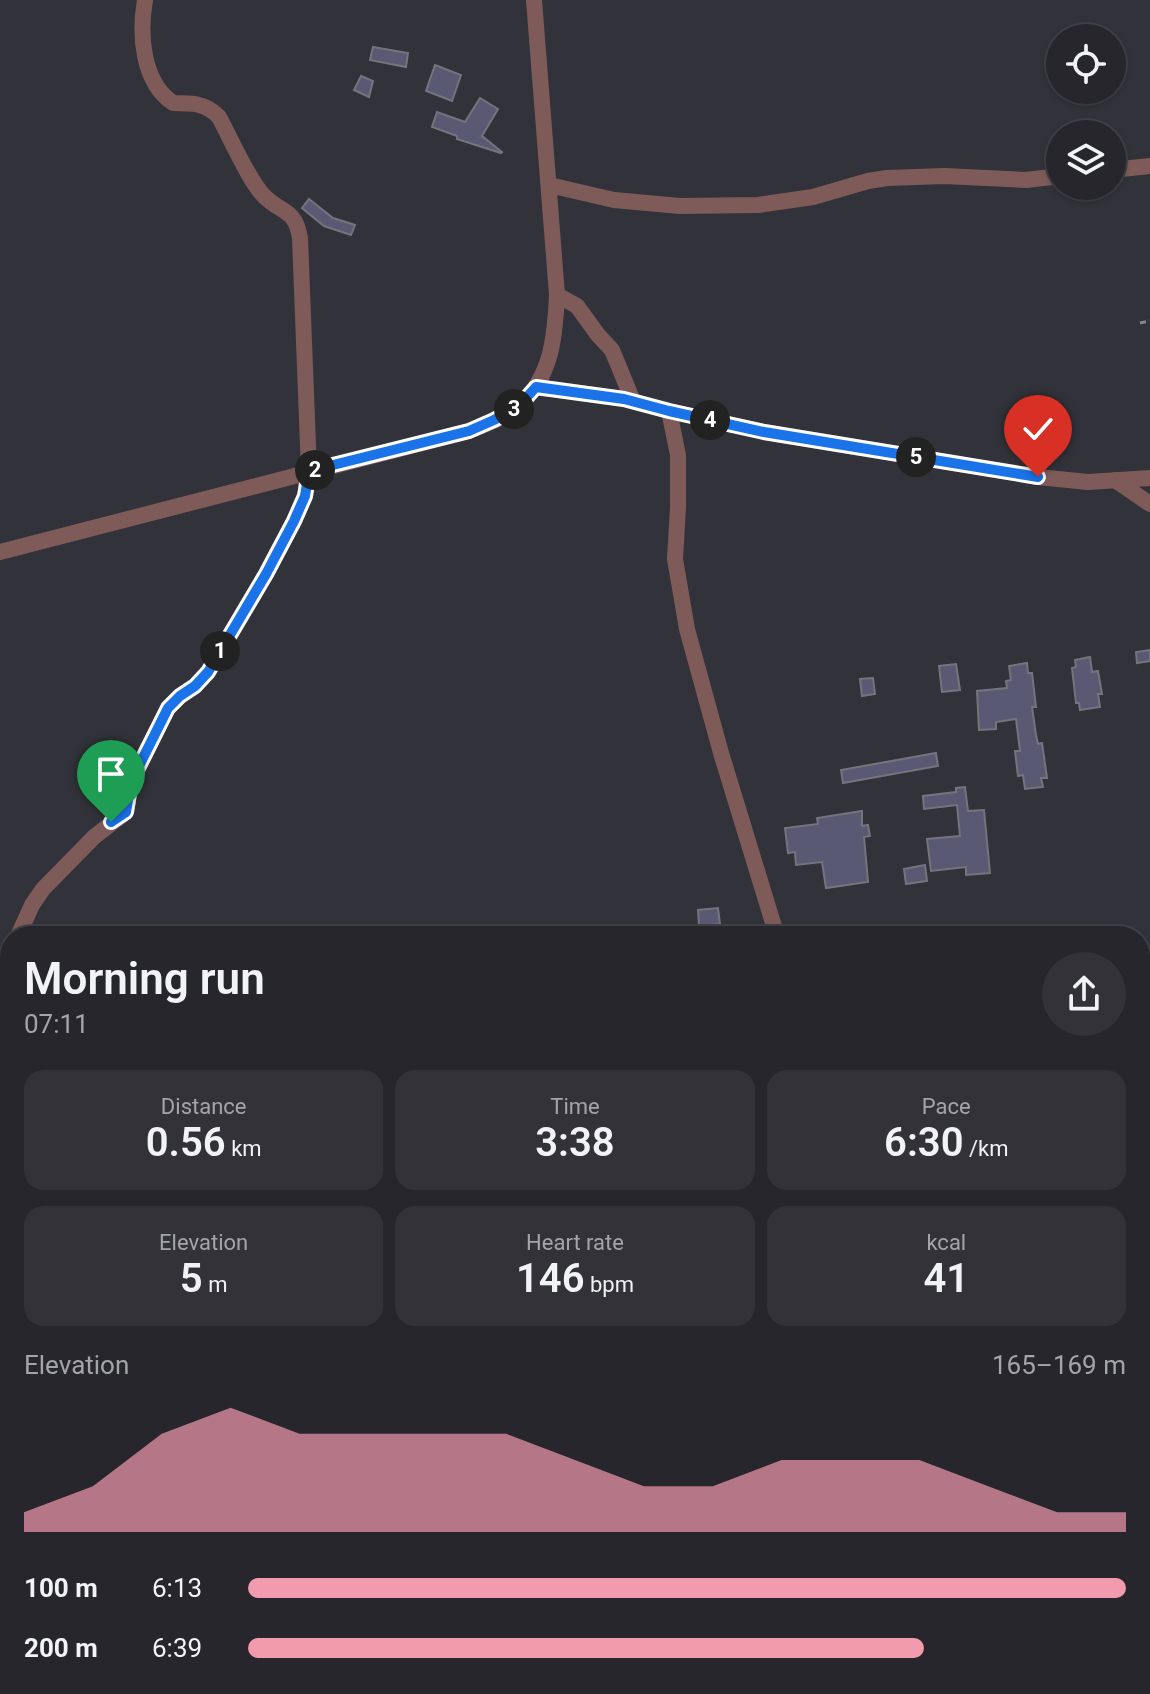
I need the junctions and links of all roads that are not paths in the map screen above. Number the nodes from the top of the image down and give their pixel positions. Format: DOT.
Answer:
graph roads {
  1 [pos="145,0"];
  2 [pos="534,0"];
  3 [pos="1150,166"];
  4 [pos="1126,169"];
  5 [pos="1046,178"];
  6 [pos="549,185"];
  7 [pos="557,295"];
  8 [pos="536,387"];
  9 [pos="633,401"];
  10 [pos="669,411"];
  11 [pos="309,471"];
  12 [pos="1150,478"];
  13 [pos="1115,480"];
  14 [pos="1150,504"];
  15 [pos="0,552"];
  16 [pos="23,926"];
  17 [pos="774,926"];
  1 -- 11 [label="street"];
  2 -- 6 [label="street"];
  3 -- 4 [label="street"];
  5 -- 6 [label="street"];
  6 -- 7 [label="street"];
  7 -- 8 [label="street"];
  7 -- 9 [label="street"];
  8 -- 9 [label="street"];
  8 -- 11 [label="street"];
  9 -- 10 [label="street"];
  10 -- 13 [label="street"];
  10 -- 17 [label="street"];
  11 -- 15 [label="street"];
  11 -- 16 [label="street"];
  12 -- 13 [label="street"];
  13 -- 14 [label="street"];
}
